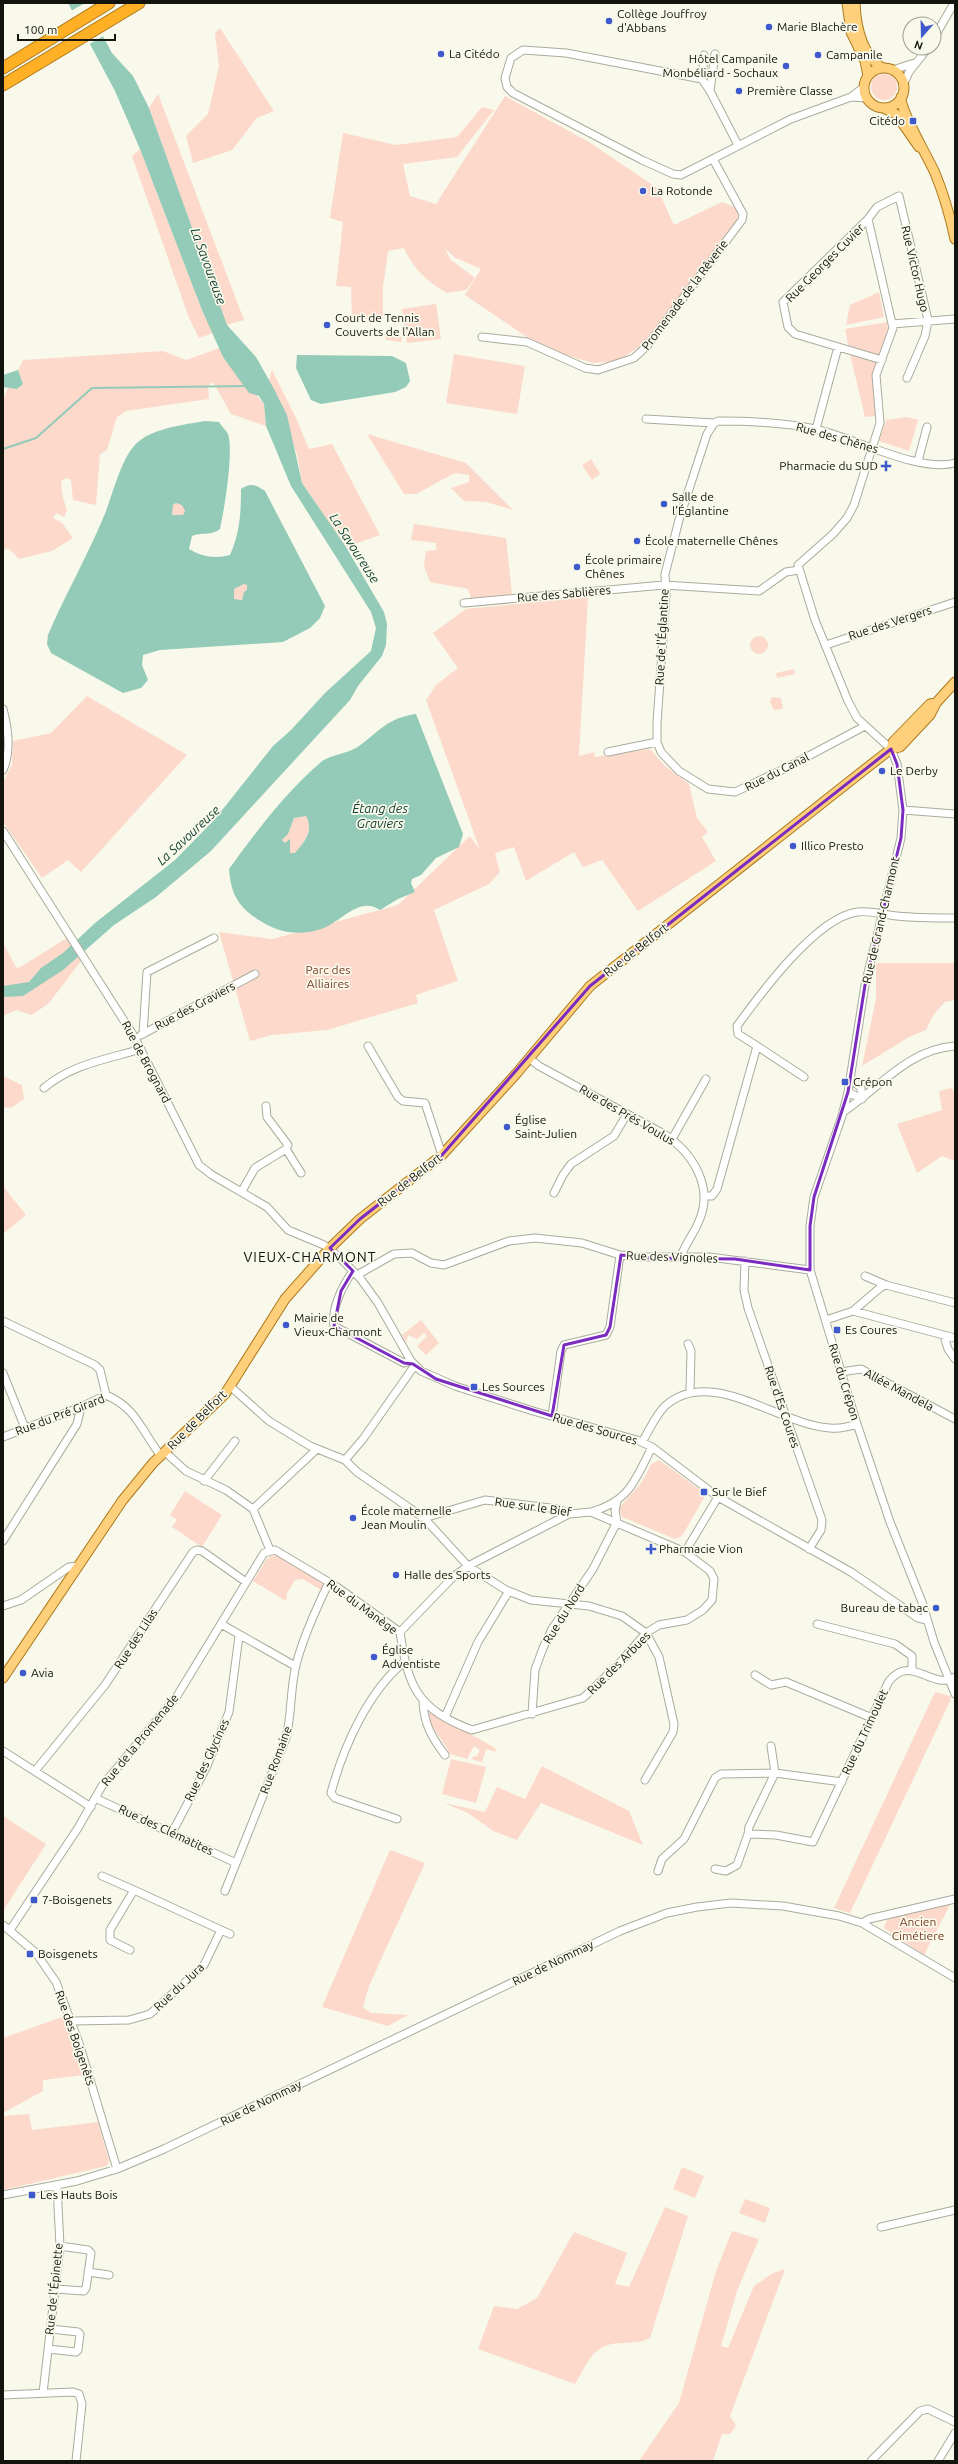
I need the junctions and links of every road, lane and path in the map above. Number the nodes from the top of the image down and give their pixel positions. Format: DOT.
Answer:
graph roads {
  1 [pos="139,3"];
  2 [pos="847,3"];
  3 [pos="855,3"];
  4 [pos="954,3"];
  5 [pos="105,5"];
  6 [pos="942,24"];
  7 [pos="715,54"];
  8 [pos="704,55"];
  9 [pos="922,56"];
  10 [pos="919,61"];
  11 [pos="3,68"];
  12 [pos="882,68"];
  13 [pos="893,70"];
  14 [pos="868,76"];
  15 [pos="702,79"];
  16 [pos="904,84"];
  17 [pos="3,85"];
  18 [pos="864,87"];
  19 [pos="710,91"];
  20 [pos="851,97"];
  21 [pos="901,97"];
  22 [pos="867,98"];
  23 [pos="882,107"];
  24 [pos="738,145"];
  25 [pos="926,156"];
  26 [pos="714,159"];
  27 [pos="868,219"];
  28 [pos="955,239"];
  29 [pos="955,319"];
  30 [pos="928,320"];
  31 [pos="892,324"];
  32 [pos="482,337"];
  33 [pos="838,347"];
  34 [pos="882,360"];
  35 [pos="907,378"];
  36 [pos="646,419"];
  37 [pos="714,422"];
  38 [pos="927,427"];
  39 [pos="816,429"];
  40 [pos="872,447"];
  41 [pos="918,461"];
  42 [pos="955,463"];
  43 [pos="799,570"];
  44 [pos="664,585"];
  45 [pos="955,602"];
  46 [pos="464,603"];
  47 [pos="826,645"];
  48 [pos="955,682"];
  49 [pos="3,709"];
  50 [pos="865,726"];
  51 [pos="657,741"];
  52 [pos="891,749"];
  53 [pos="608,752"];
  54 [pos="3,770"];
  55 [pos="903,810"];
  56 [pos="955,814"];
  57 [pos="3,831"];
  58 [pos="881,913"];
  59 [pos="955,918"];
  60 [pos="214,938"];
  61 [pos="255,974"];
  62 [pos="143,1034"];
  63 [pos="135,1038"];
  64 [pos="368,1046"];
  65 [pos="757,1046"];
  66 [pos="955,1046"];
  67 [pos="141,1048"];
  68 [pos="528,1058"];
  69 [pos="804,1077"];
  70 [pos="850,1078"];
  71 [pos="706,1079"];
  72 [pos="877,1087"];
  73 [pos="44,1088"];
  74 [pos="861,1088"];
  75 [pos="848,1092"];
  76 [pos="862,1099"];
  77 [pos="266,1106"];
  78 [pos="843,1112"];
  79 [pos="627,1114"];
  80 [pos="672,1139"];
  81 [pos="286,1149"];
  82 [pos="442,1155"];
  83 [pos="301,1173"];
  84 [pos="242,1191"];
  85 [pos="554,1193"];
  86 [pos="705,1196"];
  87 [pos="330,1248"];
  88 [pos="620,1255"];
  89 [pos="681,1257"];
  90 [pos="745,1261"];
  91 [pos="810,1270"];
  92 [pos="355,1273"];
  93 [pos="865,1276"];
  94 [pos="886,1285"];
  95 [pos="955,1303"];
  96 [pos="853,1311"];
  97 [pos="826,1320"];
  98 [pos="3,1321"];
  99 [pos="944,1336"];
  100 [pos="955,1338"];
  101 [pos="688,1344"];
  102 [pos="955,1360"];
  103 [pos="413,1363"];
  104 [pos="841,1372"];
  105 [pos="3,1373"];
  106 [pos="230,1386"];
  107 [pos="690,1392"];
  108 [pos="106,1395"];
  109 [pos="81,1407"];
  110 [pos="552,1416"];
  111 [pos="785,1416"];
  112 [pos="955,1419"];
  113 [pos="857,1424"];
  114 [pos="24,1428"];
  115 [pos="3,1437"];
  116 [pos="3,1440"];
  117 [pos="235,1441"];
  118 [pos="642,1442"];
  119 [pos="652,1447"];
  120 [pos="317,1449"];
  121 [pos="163,1454"];
  122 [pos="344,1460"];
  123 [pos="204,1481"];
  124 [pos="718,1497"];
  125 [pos="617,1501"];
  126 [pos="253,1509"];
  127 [pos="591,1512"];
  128 [pos="569,1514"];
  129 [pos="424,1518"];
  130 [pos="617,1522"];
  131 [pos="3,1541"];
  132 [pos="809,1548"];
  133 [pos="270,1550"];
  134 [pos="685,1552"];
  135 [pos="78,1566"];
  136 [pos="468,1566"];
  137 [pos="246,1582"];
  138 [pos="329,1582"];
  139 [pos="509,1591"];
  140 [pos="568,1604"];
  141 [pos="3,1606"];
  142 [pos="927,1620"];
  143 [pos="221,1624"];
  144 [pos="817,1624"];
  145 [pos="400,1632"];
  146 [pos="646,1633"];
  147 [pos="240,1636"];
  148 [pos="404,1662"];
  149 [pos="295,1666"];
  150 [pos="912,1670"];
  151 [pos="754,1675"];
  152 [pos="3,1678"];
  153 [pos="952,1678"];
  154 [pos="955,1694"];
  155 [pos="423,1702"];
  156 [pos="532,1714"];
  157 [pos="445,1717"];
  158 [pos="872,1718"];
  159 [pos="771,1746"];
  160 [pos="3,1751"];
  161 [pos="445,1755"];
  162 [pos="35,1771"];
  163 [pos="775,1773"];
  164 [pos="645,1780"];
  165 [pos="842,1782"];
  166 [pos="95,1798"];
  167 [pos="91,1806"];
  168 [pos="397,1819"];
  169 [pos="172,1833"];
  170 [pos="748,1834"];
  171 [pos="236,1863"];
  172 [pos="715,1869"];
  173 [pos="658,1871"];
  174 [pos="102,1876"];
  175 [pos="134,1890"];
  176 [pos="225,1891"];
  177 [pos="955,1899"];
  178 [pos="862,1923"];
  179 [pos="3,1925"];
  180 [pos="10,1930"];
  181 [pos="221,1930"];
  182 [pos="230,1934"];
  183 [pos="130,1950"];
  184 [pos="955,1978"];
  185 [pos="72,2021"];
  186 [pos="117,2169"];
  187 [pos="56,2186"];
  188 [pos="3,2195"];
  189 [pos="955,2210"];
  190 [pos="881,2227"];
  191 [pos="60,2246"];
  192 [pos="88,2272"];
  193 [pos="108,2275"];
  194 [pos="55,2288"];
  195 [pos="51,2329"];
  196 [pos="48,2350"];
  197 [pos="43,2393"];
  198 [pos="3,2395"];
  199 [pos="955,2422"];
  200 [pos="955,2433"];
  201 [pos="76,2461"];
  202 [pos="871,2461"];
  203 [pos="938,2461"];
  1 -- 17 [label="highway"];
  2 -- 14 [label="main road"];
  3 -- 12 [label="main road"];
  4 -- 6 [label="street"];
  5 -- 11 [label="highway"];
  7 -- 19 [label="street"];
  8 -- 15 [label="street"];
  9 -- 10 [label="street"];
  10 -- 13 [label="street"];
  10 -- 16 [label="street"];
  12 -- 13 [label="main road"];
  12 -- 14 [label="main road"];
  13 -- 16 [label="main road"];
  14 -- 18 [label="main road"];
  15 -- 19 [label="street"];
  15 -- 26 [label="street"];
  16 -- 21 [label="main road"];
  18 -- 20 [label="street"];
  18 -- 22 [label="main road"];
  19 -- 24 [label="street"];
  20 -- 22 [label="street"];
  20 -- 24 [label="street"];
  21 -- 23 [label="main road"];
  21 -- 25 [label="main road"];
  22 -- 23 [label="main road"];
  23 -- 25 [label="main road"];
  24 -- 26 [label="street"];
  25 -- 28 [label="main road"];
  26 -- 32 [label="street, Promenade de la Rêverie"];
  27 -- 30 [label="street, Rue Victor Hugo"];
  27 -- 31 [label="street"];
  27 -- 33 [label="street, Rue Georges Cuvier"];
  29 -- 30 [label="street"];
  30 -- 31 [label="street"];
  30 -- 35 [label="street, Rue Victor Hugo"];
  31 -- 34 [label="street"];
  33 -- 34 [label="street, Rue Georges Cuvier"];
  33 -- 39 [label="street"];
  34 -- 40 [label="street"];
  36 -- 37 [label="street, Rue des Chênes"];
  37 -- 39 [label="street, Rue des Chênes"];
  37 -- 44 [label="street, Rue de l'Églantine"];
  38 -- 41 [label="street"];
  39 -- 40 [label="street, Rue des Chênes"];
  40 -- 41 [label="street, Rue des Chênes"];
  40 -- 43 [label="street"];
  41 -- 42 [label="street, Rue des Chênes"];
  43 -- 44 [label="street"];
  43 -- 47 [label="street"];
  44 -- 46 [label="street, Rue des Sablières"];
  44 -- 51 [label="street, Rue de l'Églantine"];
  45 -- 47 [label="street, Rue des Vergers"];
  47 -- 50 [label="street"];
  48 -- 52 [label="main road, Rue de Belfort"];
  49 -- 54 [label="street"];
  50 -- 51 [label="street, Rue du Canal"];
  50 -- 52 [label="street"];
  51 -- 53 [label="street"];
  52 -- 55 [label="street, Rue de Grand-Charmont"];
  52 -- 68 [label="main road, Rue de Belfort"];
  55 -- 56 [label="street"];
  55 -- 58 [label="street, Rue de Grand-Charmont"];
  57 -- 63 [label="street, Rue de Brognard"];
  58 -- 59 [label="street"];
  58 -- 65 [label="street"];
  58 -- 70 [label="street, Rue de Grand-Charmont"];
  60 -- 62 [label="street"];
  61 -- 62 [label="street, Rue des Graviers"];
  62 -- 63 [label="street, Rue des Graviers"];
  63 -- 67 [label="street, Rue de Brognard"];
  64 -- 82 [label="street"];
  65 -- 69 [label="street"];
  65 -- 86 [label="street"];
  66 -- 72 [label="street"];
  67 -- 73 [label="street"];
  67 -- 84 [label="street, Rue de Brognard"];
  68 -- 79 [label="street, Rue des Prés Voulus"];
  68 -- 82 [label="main road, Rue de Belfort"];
  70 -- 74 [label="street"];
  70 -- 75 [label="street, Rue de Grand-Charmont"];
  71 -- 80 [label="street"];
  72 -- 74 [label="street"];
  72 -- 76 [label="street"];
  74 -- 75 [label="street"];
  74 -- 76 [label="street"];
  75 -- 76 [label="street"];
  75 -- 78 [label="street, Rue du Crépon"];
  76 -- 78 [label="street"];
  77 -- 81 [label="street"];
  78 -- 91 [label="street, Rue du Crépon"];
  79 -- 80 [label="street, Rue des Prés Voulus"];
  79 -- 85 [label="street"];
  80 -- 86 [label="street, Rue des Prés Voulus"];
  81 -- 83 [label="street"];
  81 -- 84 [label="street"];
  82 -- 87 [label="main road, Rue de Belfort"];
  84 -- 87 [label="street, Rue de Brognard"];
  86 -- 89 [label="street, Rue des Prés Voulus"];
  87 -- 92 [label="street, Rue des Sources"];
  87 -- 106 [label="main road, Rue de Belfort"];
  88 -- 89 [label="street, Rue des Vignoles"];
  88 -- 92 [label="street, Rue des Vignoles"];
  88 -- 110 [label="street"];
  89 -- 90 [label="street, Rue des Vignoles"];
  90 -- 91 [label="street, Rue des Vignoles"];
  90 -- 111 [label="street, Rue d'Es Coures"];
  91 -- 97 [label="street, Rue du Crépon"];
  92 -- 103 [label="street, Rue des Sources"];
  92 -- 103 [label="street"];
  93 -- 94 [label="street"];
  94 -- 95 [label="street"];
  94 -- 96 [label="street"];
  96 -- 97 [label="street"];
  96 -- 99 [label="street"];
  97 -- 104 [label="street, Rue du Crépon"];
  98 -- 108 [label="street"];
  99 -- 100 [label="street"];
  99 -- 102 [label="street"];
  101 -- 107 [label="street"];
  103 -- 110 [label="street, Rue des Sources"];
  103 -- 122 [label="street"];
  104 -- 112 [label="street, Allée Mandela"];
  104 -- 113 [label="street, Rue du Crépon"];
  105 -- 114 [label="street"];
  106 -- 120 [label="street"];
  106 -- 121 [label="main road, Rue de Belfort"];
  107 -- 111 [label="street"];
  107 -- 118 [label="street"];
  108 -- 109 [label="street, Rue du Pré Girard"];
  108 -- 121 [label="street, Rue du Pré Girard"];
  109 -- 114 [label="street, Rue du Pré Girard"];
  109 -- 131 [label="street"];
  110 -- 118 [label="street, Rue des Sources"];
  111 -- 113 [label="street"];
  111 -- 132 [label="street, Rue d'Es Coures"];
  113 -- 142 [label="street, Rue du Crépon"];
  114 -- 115 [label="street, Rue du Pré Girard"];
  115 -- 116 [label="street"];
  117 -- 123 [label="street"];
  118 -- 119 [label="street, Rue des Sources"];
  119 -- 124 [label="street, Rue des Sources"];
  119 -- 125 [label="street"];
  120 -- 122 [label="street"];
  120 -- 126 [label="street"];
  121 -- 123 [label="street, Rue du Pré Girard"];
  121 -- 135 [label="main road, Rue de Belfort"];
  122 -- 129 [label="street"];
  123 -- 126 [label="street, Rue du Pré Girard"];
  124 -- 132 [label="street, Rue des Sources"];
  124 -- 134 [label="street"];
  125 -- 127 [label="street"];
  125 -- 130 [label="street"];
  126 -- 133 [label="street"];
  127 -- 128 [label="street, Rue sur le Bief"];
  127 -- 130 [label="street, Rue sur le Bief"];
  128 -- 129 [label="street, Rue sur le Bief"];
  128 -- 136 [label="street"];
  129 -- 136 [label="street"];
  130 -- 134 [label="street, Rue sur le Bief"];
  130 -- 140 [label="street, Rue du Nord"];
  132 -- 142 [label="street, Rue des Sources"];
  133 -- 137 [label="street, Rue de la Promenade"];
  133 -- 138 [label="street, Rue du Manège"];
  134 -- 146 [label="street, Rue des Arbues"];
  135 -- 141 [label="street"];
  135 -- 152 [label="main road, Rue de Belfort"];
  136 -- 139 [label="street"];
  136 -- 145 [label="street"];
  137 -- 143 [label="street, Rue de la Promenade"];
  137 -- 162 [label="street, Rue des Lilas"];
  138 -- 145 [label="street, Rue du Manège"];
  138 -- 149 [label="street, Rue Romaine"];
  139 -- 140 [label="street"];
  139 -- 157 [label="street"];
  140 -- 146 [label="street"];
  140 -- 156 [label="street, Rue du Nord"];
  142 -- 153 [label="street, Rue du Crépon"];
  143 -- 147 [label="street"];
  143 -- 166 [label="street, Rue de la Promenade"];
  144 -- 150 [label="street"];
  145 -- 148 [label="street, Rue du Manège"];
  146 -- 156 [label="street, Rue des Arbues"];
  146 -- 164 [label="street"];
  147 -- 149 [label="street"];
  147 -- 169 [label="street, Rue des Glycines"];
  148 -- 155 [label="street, Rue des Arbues"];
  148 -- 168 [label="street"];
  149 -- 171 [label="street, Rue Romaine"];
  150 -- 153 [label="street"];
  150 -- 158 [label="street, Rue du Trimoulet"];
  151 -- 158 [label="street"];
  153 -- 154 [label="street, Rue du Crépon"];
  155 -- 157 [label="street, Rue des Arbues"];
  155 -- 161 [label="street"];
  156 -- 157 [label="street, Rue des Arbues"];
  158 -- 165 [label="street, Rue du Trimoulet"];
  159 -- 163 [label="street"];
  160 -- 162 [label="street"];
  162 -- 167 [label="street"];
  163 -- 165 [label="street"];
  163 -- 170 [label="street"];
  163 -- 173 [label="street"];
  165 -- 170 [label="street, Rue du Trimoulet"];
  166 -- 167 [label="street, Rue de la Promenade"];
  166 -- 169 [label="street, Rue des Clématites"];
  167 -- 180 [label="street, Rue de la Promenade"];
  169 -- 171 [label="street, Rue des Clématites"];
  170 -- 172 [label="street"];
  171 -- 176 [label="street, Rue Romaine"];
  174 -- 175 [label="street"];
  175 -- 181 [label="street"];
  175 -- 183 [label="street"];
  177 -- 178 [label="street"];
  178 -- 184 [label="street, Rue de Nommay"];
  178 -- 186 [label="street, Rue de Nommay"];
  179 -- 180 [label="street, Rue des Boigenêts"];
  180 -- 185 [label="street, Rue des Boigenêts"];
  181 -- 182 [label="street"];
  181 -- 185 [label="street, Rue du Jura"];
  185 -- 186 [label="street, Rue des Boigenêts"];
  186 -- 187 [label="street, Rue de Nommay"];
  187 -- 188 [label="street, Rue de Nommay"];
  187 -- 191 [label="street, Rue de l'Épinette"];
  189 -- 190 [label="street"];
  191 -- 192 [label="street"];
  191 -- 194 [label="street, Rue de l'Épinette"];
  192 -- 193 [label="street"];
  192 -- 194 [label="street"];
  194 -- 195 [label="street, Rue de l'Épinette"];
  195 -- 196 [label="street, Rue de l'Épinette"];
  195 -- 196 [label="street"];
  196 -- 197 [label="street, Rue de l'Épinette"];
  197 -- 198 [label="street"];
  197 -- 201 [label="street"];
  199 -- 202 [label="street"];
  200 -- 203 [label="street"];
}
